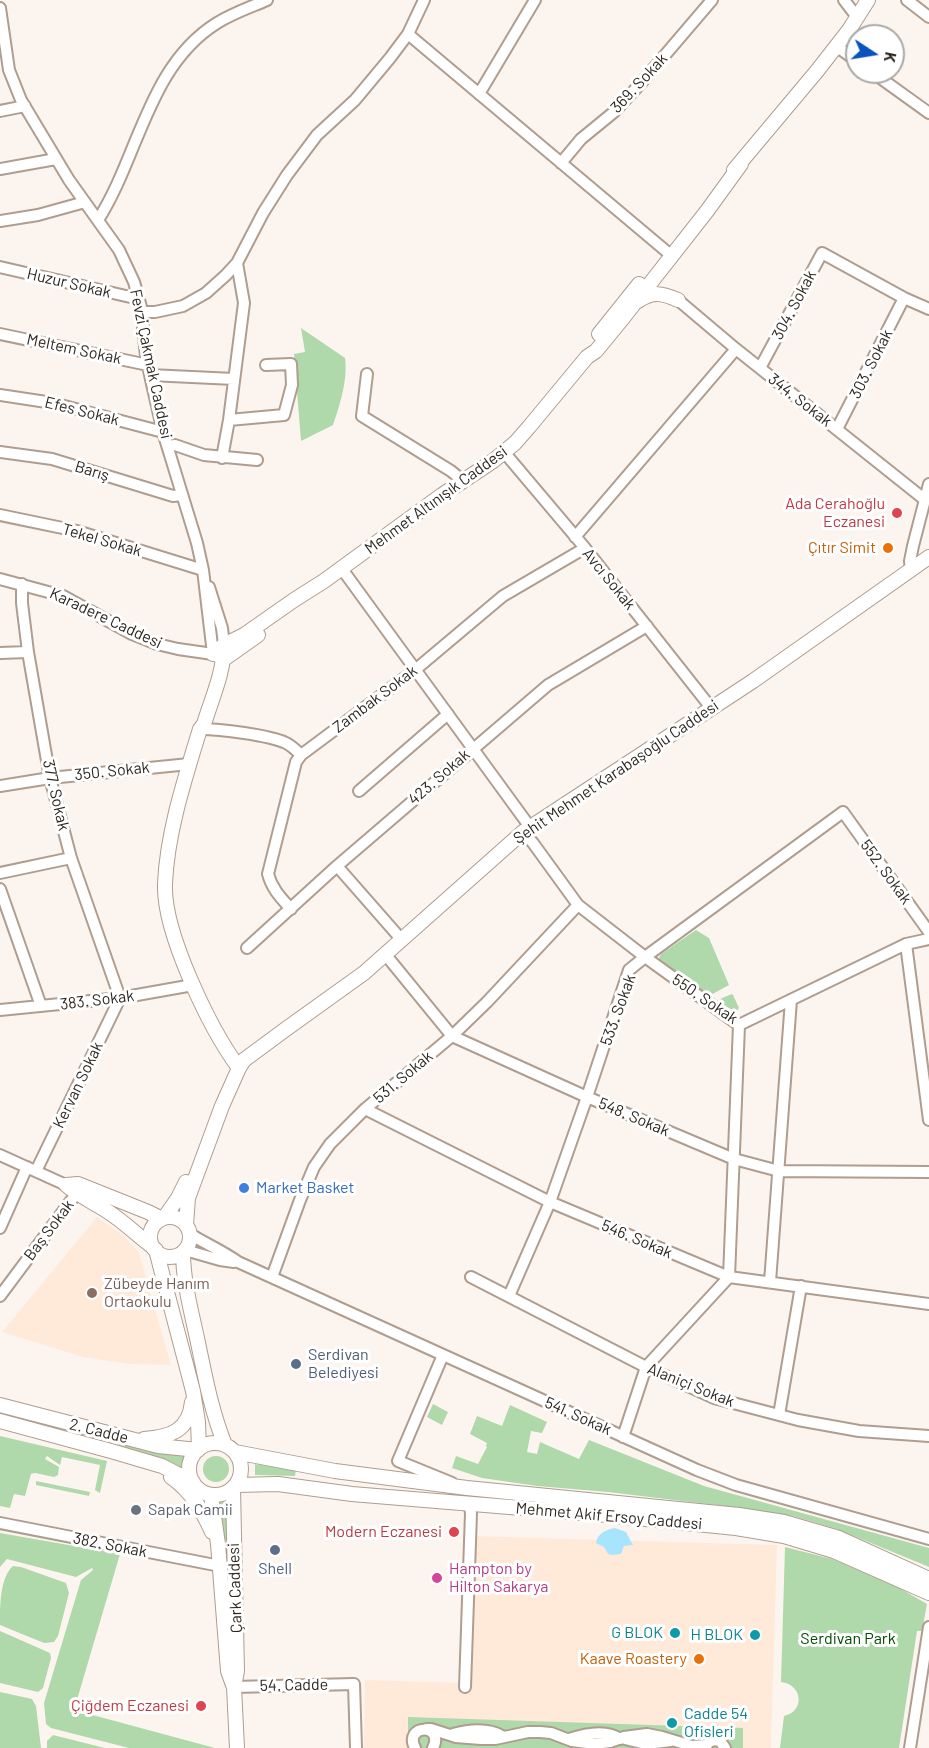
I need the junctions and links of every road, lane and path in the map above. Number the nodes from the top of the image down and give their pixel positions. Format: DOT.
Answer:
graph roads {
  1 [pos="267,0"];
  2 [pos="424,0"];
  3 [pos="534,0"];
  4 [pos="712,0"];
  5 [pos="844,0"];
  6 [pos="868,0"];
  7 [pos="907,0"];
  8 [pos="0,8"];
  9 [pos="929,16"];
  10 [pos="857,17"];
  11 [pos="408,34"];
  12 [pos="837,46"];
  13 [pos="845,52"];
  14 [pos="889,84"];
  15 [pos="479,94"];
  16 [pos="25,106"];
  17 [pos="0,111"];
  18 [pos="929,113"];
  19 [pos="56,159"];
  20 [pos="561,163"];
  21 [pos="741,164"];
  22 [pos="0,169"];
  23 [pos="85,202"];
  24 [pos="98,220"];
  25 [pos="0,221"];
  26 [pos="666,251"];
  27 [pos="237,263"];
  28 [pos="0,267"];
  29 [pos="650,277"];
  30 [pos="904,298"];
  31 [pos="139,299"];
  32 [pos="678,300"];
  33 [pos="929,309"];
  34 [pos="141,312"];
  35 [pos="623,318"];
  36 [pos="0,334"];
  37 [pos="736,349"];
  38 [pos="587,357"];
  39 [pos="266,365"];
  40 [pos="760,368"];
  41 [pos="149,370"];
  42 [pos="367,374"];
  43 [pos="234,379"];
  44 [pos="0,395"];
  45 [pos="229,420"];
  46 [pos="837,429"];
  47 [pos="163,432"];
  48 [pos="168,446"];
  49 [pos="0,452"];
  50 [pos="504,452"];
  51 [pos="222,458"];
  52 [pos="257,460"];
  53 [pos="463,481"];
  54 [pos="929,484"];
  55 [pos="182,495"];
  56 [pos="924,499"];
  57 [pos="0,515"];
  58 [pos="575,537"];
  59 [pos="585,548"];
  60 [pos="929,557"];
  61 [pos="342,569"];
  62 [pos="203,570"];
  63 [pos="911,570"];
  64 [pos="0,579"];
  65 [pos="22,584"];
  66 [pos="647,626"];
  67 [pos="28,652"];
  68 [pos="220,652"];
  69 [pos="0,653"];
  70 [pos="416,670"];
  71 [pos="712,709"];
  72 [pos="448,714"];
  73 [pos="200,729"];
  74 [pos="473,748"];
  75 [pos="301,755"];
  76 [pos="189,764"];
  77 [pos="50,778"];
  78 [pos="0,786"];
  79 [pos="359,791"];
  80 [pos="843,812"];
  81 [pos="527,829"];
  82 [pos="71,858"];
  83 [pos="337,866"];
  84 [pos="0,873"];
  85 [pos="0,889"];
  86 [pos="578,905"];
  87 [pos="291,909"];
  88 [pos="929,932"];
  89 [pos="401,939"];
  90 [pos="929,939"];
  91 [pos="906,944"];
  92 [pos="247,948"];
  93 [pos="385,954"];
  94 [pos="645,957"];
  95 [pos="193,985"];
  96 [pos="120,998"];
  97 [pos="791,1000"];
  98 [pos="41,1006"];
  99 [pos="0,1010"];
  100 [pos="739,1025"];
  101 [pos="452,1036"];
  102 [pos="239,1068"];
  103 [pos="587,1097"];
  104 [pos="365,1109"];
  105 [pos="929,1120"];
  106 [pos="208,1141"];
  107 [pos="0,1155"];
  108 [pos="734,1159"];
  109 [pos="31,1169"];
  110 [pos="779,1171"];
  111 [pos="929,1172"];
  112 [pos="71,1189"];
  113 [pos="550,1202"];
  114 [pos="163,1219"];
  115 [pos="0,1228"];
  116 [pos="188,1230"];
  117 [pos="154,1248"];
  118 [pos="184,1251"];
  119 [pos="238,1262"];
  120 [pos="272,1277"];
  121 [pos="471,1277"];
  122 [pos="729,1277"];
  123 [pos="770,1282"];
  124 [pos="801,1286"];
  125 [pos="0,1296"];
  126 [pos="509,1296"];
  127 [pos="929,1304"];
  128 [pos="443,1355"];
  129 [pos="646,1367"];
  130 [pos="193,1391"];
  131 [pos="0,1406"];
  132 [pos="778,1415"];
  133 [pos="0,1421"];
  134 [pos="929,1436"];
  135 [pos="623,1437"];
  136 [pos="132,1439"];
  137 [pos="230,1449"];
  138 [pos="199,1450"];
  139 [pos="111,1451"];
  140 [pos="193,1482"];
  141 [pos="235,1487"];
  142 [pos="463,1487"];
  143 [pos="211,1495"];
  144 [pos="469,1503"];
  145 [pos="0,1523"];
  146 [pos="929,1539"];
  147 [pos="218,1544"];
  148 [pos="220,1566"];
  149 [pos="929,1579"];
  150 [pos="929,1593"];
  151 [pos="929,1628"];
  152 [pos="234,1687"];
  153 [pos="465,1687"];
  154 [pos="427,1729"];
  155 [pos="706,1746"];
  156 [pos="237,1748"];
  157 [pos="356,1748"];
  158 [pos="415,1748"];
  159 [pos="433,1748"];
  160 [pos="725,1748"];
  161 [pos="910,1748"];
  1 -- 24 [label="street"];
  2 -- 11 [label="street"];
  3 -- 15 [label="street"];
  4 -- 20 [label="street, 369. Sokak"];
  5 -- 10 [label="street"];
  6 -- 10 [label="main road, Mehmet Altınışık Caddesi"];
  7 -- 9 [label="street"];
  8 -- 16 [label="street, Fevzi Çakmak Caddesi"];
  10 -- 12 [label="main road, Mehmet Altınışık Caddesi"];
  11 -- 15 [label="street"];
  11 -- 27 [label="street"];
  12 -- 13 [label="street"];
  12 -- 21 [label="main road, Mehmet Altınışık Caddesi"];
  14 -- 18 [label="street"];
  15 -- 20 [label="street"];
  16 -- 17 [label="street"];
  16 -- 19 [label="street, Fevzi Çakmak Caddesi"];
  19 -- 22 [label="street"];
  19 -- 23 [label="street, Fevzi Çakmak Caddesi"];
  20 -- 26 [label="street"];
  21 -- 26 [label="main road, Mehmet Altınışık Caddesi"];
  21 -- 29 [label="main road, Mehmet Altınışık Caddesi"];
  23 -- 24 [label="street, Fevzi Çakmak Caddesi"];
  23 -- 25 [label="street"];
  24 -- 31 [label="street, Fevzi Çakmak Caddesi"];
  26 -- 29 [label="main road, Mehmet Altınışık Caddesi"];
  27 -- 34 [label="street"];
  27 -- 43 [label="street"];
  28 -- 31 [label="street, Huzur Sokak"];
  29 -- 32 [label="main road"];
  29 -- 35 [label="main road, Mehmet Altınışık Caddesi"];
  29 -- 38 [label="main road, Mehmet Altınışık Caddesi"];
  30 -- 33 [label="street, 304. Sokak"];
  30 -- 40 [label="street, 304. Sokak"];
  30 -- 46 [label="street, 303. Sokak"];
  31 -- 34 [label="street, Fevzi Çakmak Caddesi"];
  32 -- 35 [label="main road"];
  32 -- 37 [label="street, 344. Sokak"];
  34 -- 41 [label="street, Fevzi Çakmak Caddesi"];
  35 -- 38 [label="main road, Mehmet Altınışık Caddesi"];
  36 -- 41 [label="street, Meltem Sokak"];
  37 -- 40 [label="street, 344. Sokak"];
  37 -- 58 [label="street"];
  38 -- 50 [label="main road, Mehmet Altınışık Caddesi"];
  39 -- 45 [label="street"];
  40 -- 46 [label="street, 344. Sokak"];
  41 -- 43 [label="street, Meltem Sokak"];
  41 -- 47 [label="street, Fevzi Çakmak Caddesi"];
  42 -- 53 [label="street"];
  43 -- 45 [label="street"];
  44 -- 47 [label="street, Efes Sokak"];
  45 -- 51 [label="street"];
  46 -- 56 [label="street, 344. Sokak"];
  47 -- 48 [label="street, Fevzi Çakmak Caddesi"];
  48 -- 51 [label="street"];
  48 -- 55 [label="street, Fevzi Çakmak Caddesi"];
  49 -- 55 [label="street, Barış"];
  50 -- 53 [label="main road, Mehmet Altınışık Caddesi"];
  50 -- 58 [label="street, Avcı Sokak"];
  51 -- 52 [label="street"];
  53 -- 61 [label="main road, Mehmet Altınışık Caddesi"];
  54 -- 56 [label="street"];
  55 -- 62 [label="street, Fevzi Çakmak Caddesi"];
  56 -- 63 [label="street"];
  57 -- 62 [label="street, Tekel Sokak"];
  58 -- 59 [label="street, Avcı Sokak"];
  59 -- 66 [label="street, Avcı Sokak"];
  59 -- 70 [label="street, Zambak Sokak"];
  60 -- 63 [label="main road, Şehit Mehmet Karabaşoğlu Caddesi"];
  61 -- 68 [label="main road, Mehmet Altınışık Caddesi"];
  61 -- 70 [label="street, 550. Sokak"];
  62 -- 68 [label="street, Fevzi Çakmak Caddesi"];
  63 -- 71 [label="main road, Şehit Mehmet Karabaşoğlu Caddesi"];
  64 -- 65 [label="street, Karadere Caddesi"];
  65 -- 67 [label="street, 377. Sokak"];
  65 -- 68 [label="street, Karadere Caddesi"];
  66 -- 71 [label="street, Avcı Sokak"];
  66 -- 74 [label="street, 423. Sokak"];
  67 -- 69 [label="street"];
  67 -- 77 [label="street, 377. Sokak"];
  68 -- 73 [label="main road, Fevzi Çakmak Caddesi"];
  70 -- 72 [label="street, 550. Sokak"];
  70 -- 75 [label="street, Zambak Sokak"];
  71 -- 81 [label="main road, Şehit Mehmet Karabaşoğlu Caddesi"];
  72 -- 74 [label="street, 550. Sokak"];
  72 -- 79 [label="street"];
  73 -- 75 [label="street"];
  73 -- 76 [label="main road, Fevzi Çakmak Caddesi"];
  74 -- 81 [label="street, 550. Sokak"];
  74 -- 83 [label="street, 423. Sokak"];
  75 -- 87 [label="street"];
  76 -- 77 [label="street, 350. Sokak"];
  76 -- 95 [label="main road, Fevzi Çakmak Caddesi"];
  77 -- 78 [label="street, 350. Sokak"];
  77 -- 82 [label="street, 377. Sokak"];
  80 -- 88 [label="street, 552. Sokak"];
  80 -- 94 [label="street, 533. Sokak"];
  81 -- 86 [label="street, 550. Sokak"];
  81 -- 89 [label="main road, Şehit Mehmet Karabaşoğlu Caddesi"];
  82 -- 84 [label="street"];
  82 -- 96 [label="street, 377. Sokak"];
  83 -- 87 [label="street, 423. Sokak"];
  83 -- 89 [label="street"];
  85 -- 98 [label="street"];
  86 -- 94 [label="street, 550. Sokak"];
  86 -- 101 [label="street, 531. Sokak"];
  87 -- 92 [label="street, 423. Sokak"];
  89 -- 93 [label="main road, Şehit Mehmet Karabaşoğlu Caddesi"];
  90 -- 91 [label="street, 550. Sokak"];
  91 -- 97 [label="street, 550. Sokak"];
  91 -- 105 [label="street"];
  93 -- 101 [label="street, 548. Sokak"];
  93 -- 102 [label="main road, Şehit Mehmet Karabaşoğlu Caddesi"];
  94 -- 100 [label="street, 550. Sokak"];
  94 -- 103 [label="street, 533. Sokak"];
  95 -- 96 [label="street, 383. Sokak"];
  95 -- 102 [label="main road, Fevzi Çakmak Caddesi"];
  96 -- 98 [label="street, 383. Sokak"];
  96 -- 109 [label="street, Kervan Sokak"];
  97 -- 100 [label="street, 550. Sokak"];
  97 -- 110 [label="street"];
  98 -- 99 [label="street, 383. Sokak"];
  100 -- 108 [label="street"];
  101 -- 103 [label="street, 548. Sokak"];
  101 -- 104 [label="street, 531. Sokak"];
  102 -- 106 [label="main road, Şehit Mehmet Karabaşoğlu Caddesi"];
  103 -- 108 [label="street, 548. Sokak"];
  103 -- 113 [label="street, 533. Sokak"];
  104 -- 113 [label="street, 546. Sokak"];
  104 -- 120 [label="street, 531. Sokak"];
  106 -- 114 [label="main road, Şehit Mehmet Karabaşoğlu Caddesi"];
  106 -- 116 [label="main road, Şehit Mehmet Karabaşoğlu Caddesi"];
  107 -- 109 [label="street"];
  108 -- 110 [label="street, 548. Sokak"];
  108 -- 122 [label="street"];
  109 -- 112 [label="street"];
  109 -- 115 [label="street, Kervan Sokak"];
  110 -- 111 [label="street, 548. Sokak"];
  110 -- 123 [label="street"];
  112 -- 114 [label="main road"];
  112 -- 117 [label="main road"];
  112 -- 125 [label="street, Baş Sokak"];
  113 -- 122 [label="street, 546. Sokak"];
  113 -- 126 [label="street, 533. Sokak"];
  114 -- 116 [label="main road"];
  114 -- 117 [label="main road"];
  116 -- 118 [label="main road"];
  116 -- 119 [label="street"];
  117 -- 118 [label="main road"];
  117 -- 130 [label="main road"];
  118 -- 119 [label="street"];
  118 -- 137 [label="main road"];
  119 -- 120 [label="street, 541. Sokak"];
  120 -- 128 [label="street, 541. Sokak"];
  121 -- 126 [label="street, Alaniçi Sokak"];
  122 -- 123 [label="street, 546. Sokak"];
  122 -- 129 [label="street"];
  123 -- 124 [label="street, 546. Sokak"];
  124 -- 127 [label="street, 546. Sokak"];
  124 -- 132 [label="street"];
  126 -- 129 [label="street, Alaniçi Sokak"];
  128 -- 135 [label="street, 541. Sokak"];
  128 -- 142 [label="street"];
  129 -- 132 [label="street, Alaniçi Sokak"];
  129 -- 135 [label="street"];
  130 -- 136 [label="main road"];
  130 -- 138 [label="main road"];
  131 -- 136 [label="main road, 2. Cadde"];
  132 -- 134 [label="street, Alaniçi Sokak"];
  133 -- 139 [label="main road, 2. Cadde"];
  135 -- 146 [label="street, 541. Sokak"];
  136 -- 138 [label="main road, 2. Cadde"];
  137 -- 138 [label="main road"];
  137 -- 141 [label="main road"];
  137 -- 142 [label="main road, Mehmet Akif Ersoy Caddesi"];
  138 -- 140 [label="main road"];
  139 -- 140 [label="main road, 2. Cadde"];
  139 -- 147 [label="main road"];
  140 -- 143 [label="main road"];
  141 -- 143 [label="main road"];
  141 -- 144 [label="main road, Mehmet Akif Ersoy Caddesi"];
  141 -- 152 [label="main road, Çark Caddesi"];
  142 -- 149 [label="main road, Mehmet Akif Ersoy Caddesi"];
  143 -- 147 [label="main road, Çark Caddesi"];
  144 -- 150 [label="main road, Mehmet Akif Ersoy Caddesi"];
  144 -- 153 [label="street"];
  145 -- 148 [label="street, 382. Sokak"];
  147 -- 148 [label="main road, Çark Caddesi"];
  148 -- 152 [label="main road, Çark Caddesi"];
  151 -- 161 [label="street"];
  152 -- 156 [label="main road, Çark Caddesi"];
  152 -- 157 [label="street, 54. Cadde"];
  154 -- 155 [label="street"];
  154 -- 158 [label="street"];
  154 -- 159 [label="street"];
  155 -- 160 [label="street"];
}
